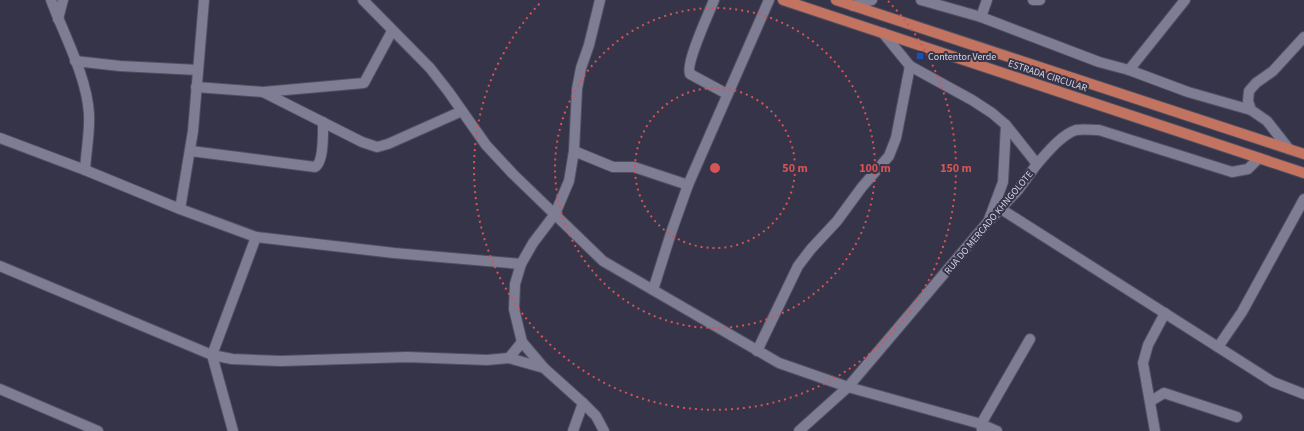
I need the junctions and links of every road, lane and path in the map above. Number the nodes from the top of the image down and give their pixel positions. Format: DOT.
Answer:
graph roads {
  1 [pos="50,0"];
  2 [pos="63,0"];
  3 [pos="204,0"];
  4 [pos="362,0"];
  5 [pos="600,0"];
  6 [pos="714,0"];
  7 [pos="769,0"];
  8 [pos="784,0"];
  9 [pos="836,0"];
  10 [pos="872,0"];
  11 [pos="921,0"];
  12 [pos="987,0"];
  13 [pos="1033,0"];
  14 [pos="1040,0"];
  15 [pos="1186,0"];
  16 [pos="853,6"];
  17 [pos="981,16"];
  18 [pos="58,19"];
  19 [pos="392,31"];
  20 [pos="883,33"];
  21 [pos="1304,37"];
  22 [pos="75,61"];
  23 [pos="910,66"];
  24 [pos="198,70"];
  25 [pos="1129,70"];
  26 [pos="196,87"];
  27 [pos="263,92"];
  28 [pos="727,94"];
  29 [pos="1251,110"];
  30 [pos="462,111"];
  31 [pos="323,122"];
  32 [pos="1006,125"];
  33 [pos="0,138"];
  34 [pos="1289,148"];
  35 [pos="190,151"];
  36 [pos="574,152"];
  37 [pos="1304,154"];
  38 [pos="1259,158"];
  39 [pos="1037,164"];
  40 [pos="85,170"];
  41 [pos="1304,173"];
  42 [pos="688,185"];
  43 [pos="1304,199"];
  44 [pos="180,209"];
  45 [pos="1001,209"];
  46 [pos="555,214"];
  47 [pos="987,223"];
  48 [pos="256,237"];
  49 [pos="522,264"];
  50 [pos="0,266"];
  51 [pos="653,290"];
  52 [pos="1165,313"];
  53 [pos="1030,339"];
  54 [pos="522,342"];
  55 [pos="1218,347"];
  56 [pos="757,352"];
  57 [pos="212,355"];
  58 [pos="509,358"];
  59 [pos="544,368"];
  60 [pos="848,387"];
  61 [pos="0,390"];
  62 [pos="1304,394"];
  63 [pos="1151,401"];
  64 [pos="583,403"];
  65 [pos="1237,417"];
  66 [pos="981,428"];
  67 [pos="98,431"];
  68 [pos="233,431"];
  69 [pos="573,431"];
  70 [pos="604,431"];
  71 [pos="799,431"];
  72 [pos="997,431"];
  73 [pos="1155,431"];
  1 -- 18 [label="street"];
  2 -- 18 [label="street"];
  3 -- 24 [label="street"];
  4 -- 19 [label="street"];
  5 -- 36 [label="street"];
  6 -- 28 [label="street"];
  7 -- 28 [label="street"];
  8 -- 20 [label="main road, ESTRADA CIRCULAR"];
  9 -- 16 [label="main road, ESTRADA CIRCULAR"];
  10 -- 16 [label="street"];
  11 -- 17 [label="street"];
  12 -- 17 [label="street"];
  13 -- 14 [label="street"];
  15 -- 25 [label="street"];
  16 -- 34 [label="main road, ESTRADA CIRCULAR"];
  17 -- 25 [label="street"];
  18 -- 22 [label="street"];
  19 -- 27 [label="street"];
  19 -- 30 [label="street"];
  20 -- 23 [label="street, RUA DO MERCADO KHNGOLOTE"];
  20 -- 38 [label="main road, ESTRADA CIRCULAR"];
  21 -- 29 [label="street"];
  22 -- 24 [label="street"];
  22 -- 40 [label="street"];
  23 -- 32 [label="street, RUA DO MERCADO KHNGOLOTE"];
  23 -- 56 [label="street"];
  24 -- 26 [label="street"];
  25 -- 29 [label="street"];
  26 -- 27 [label="street"];
  26 -- 35 [label="street"];
  27 -- 31 [label="street"];
  28 -- 42 [label="street"];
  29 -- 34 [label="street"];
  30 -- 31 [label="street"];
  30 -- 46 [label="street"];
  31 -- 35 [label="street"];
  32 -- 39 [label="street, RUA DO MERCADO KHNGOLOTE"];
  32 -- 47 [label="street"];
  33 -- 40 [label="street"];
  34 -- 37 [label="main road, ESTRADA CIRCULAR"];
  35 -- 44 [label="street"];
  36 -- 42 [label="street"];
  36 -- 46 [label="street"];
  38 -- 39 [label="street"];
  38 -- 41 [label="main road, ESTRADA CIRCULAR"];
  39 -- 45 [label="street, RUA DO MERCADO KHNGOLOTE"];
  40 -- 44 [label="street"];
  42 -- 51 [label="street"];
  43 -- 55 [label="street"];
  44 -- 48 [label="street"];
  45 -- 47 [label="street, RUA DO MERCADO KHNGOLOTE"];
  45 -- 52 [label="street"];
  46 -- 49 [label="street"];
  46 -- 51 [label="street"];
  47 -- 60 [label="street, RUA DO MERCADO KHNGOLOTE"];
  48 -- 49 [label="street"];
  48 -- 57 [label="street"];
  49 -- 54 [label="street"];
  50 -- 57 [label="street"];
  51 -- 56 [label="street"];
  52 -- 55 [label="street"];
  52 -- 63 [label="street"];
  53 -- 66 [label="street"];
  54 -- 58 [label="street"];
  54 -- 59 [label="street"];
  55 -- 62 [label="street"];
  56 -- 60 [label="street"];
  57 -- 58 [label="street"];
  57 -- 68 [label="street"];
  58 -- 59 [label="street"];
  59 -- 64 [label="street"];
  60 -- 66 [label="street"];
  60 -- 71 [label="street, RUA DO MERCADO KHNGOLOTE"];
  61 -- 67 [label="street"];
  63 -- 65 [label="street"];
  63 -- 73 [label="street"];
  64 -- 69 [label="street"];
  64 -- 70 [label="street"];
  66 -- 72 [label="street"];
}
